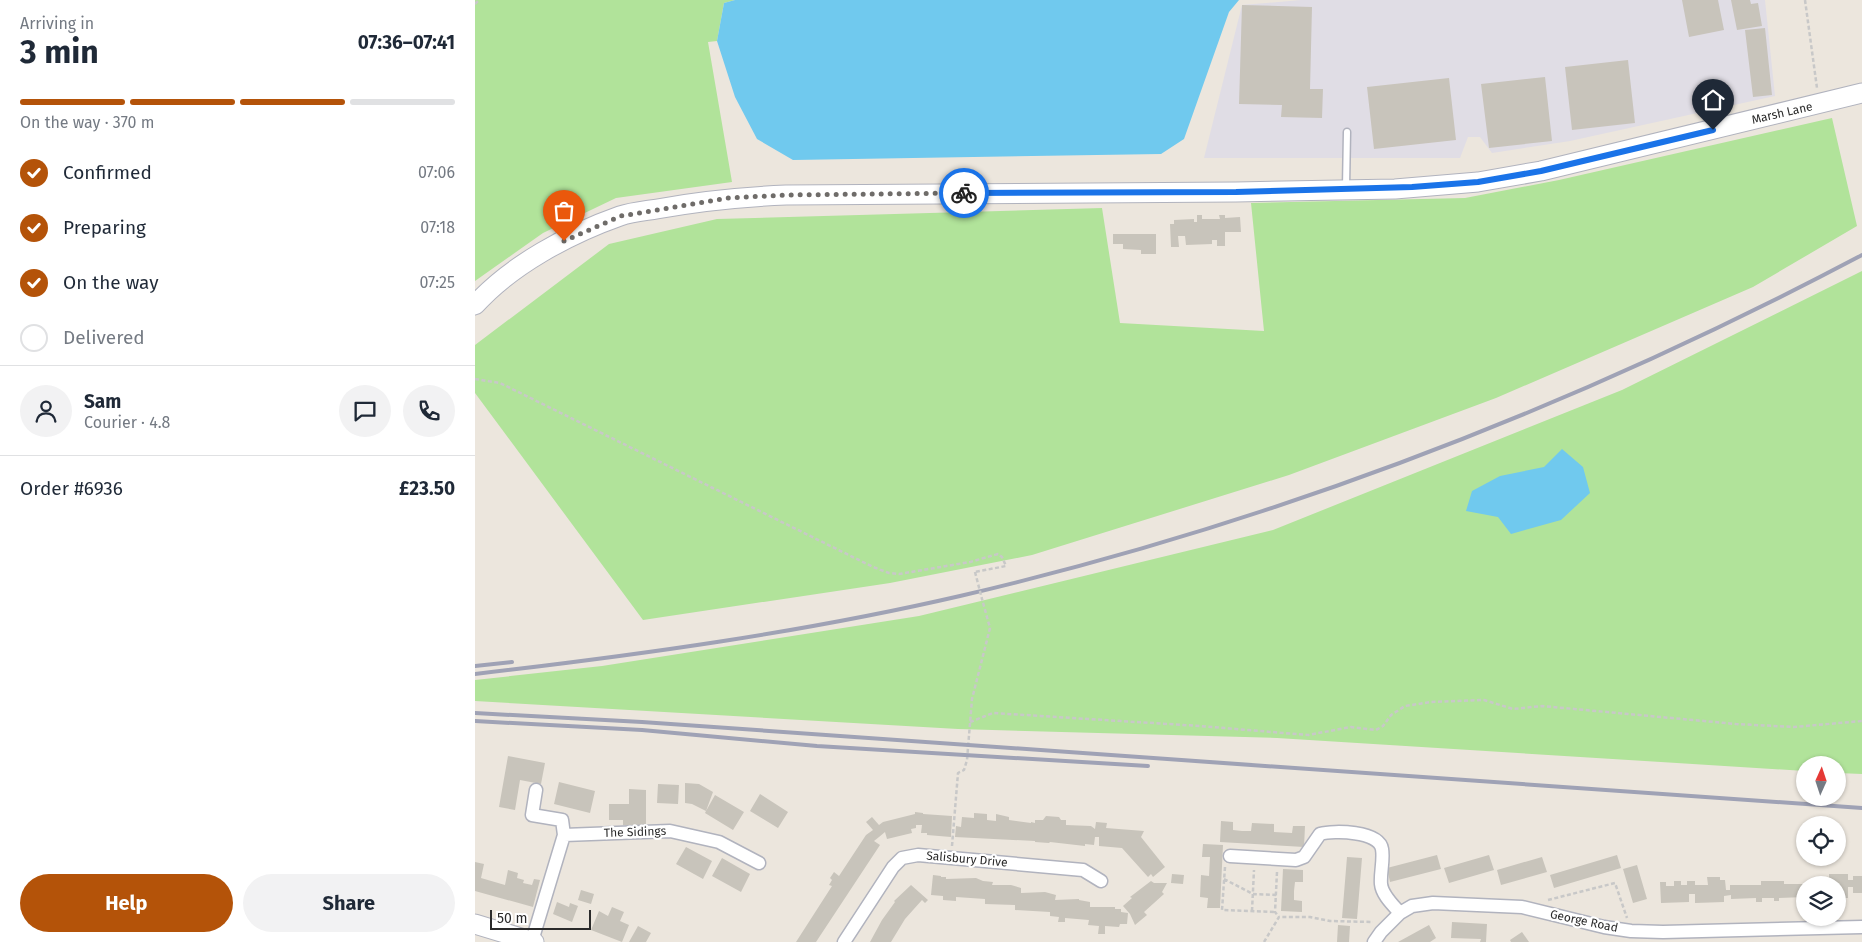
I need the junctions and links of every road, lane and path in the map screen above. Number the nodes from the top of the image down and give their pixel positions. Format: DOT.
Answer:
graph roads {
  1 [pos="479,0"];
  2 [pos="1805,0"];
  3 [pos="475,4"];
  4 [pos="1862,93"];
  5 [pos="1821,104"];
  6 [pos="1347,132"];
  7 [pos="1346,188"];
  8 [pos="475,304"];
  9 [pos="475,379"];
  10 [pos="1862,721"];
  11 [pos="970,722"];
  12 [pos="536,790"];
  13 [pos="564,835"];
  14 [pos="1230,856"];
  15 [pos="951,857"];
  16 [pos="1254,857"];
  17 [pos="1278,859"];
  18 [pos="759,863"];
  19 [pos="1224,879"];
  20 [pos="1101,881"];
  21 [pos="1253,894"];
  22 [pos="1276,895"];
  23 [pos="1521,907"];
  24 [pos="1252,911"];
  25 [pos="1275,912"];
  26 [pos="1400,913"];
  27 [pos="1279,917"];
  28 [pos="1632,920"];
  29 [pos="1389,923"];
  30 [pos="475,924"];
  31 [pos="1862,927"];
  32 [pos="1768,936"];
  33 [pos="533,942"];
  34 [pos="844,942"];
  35 [pos="1264,942"];
  36 [pos="1374,942"];
  1 -- 3 [label="path"];
  2 -- 5 [label="path"];
  4 -- 5 [label="main road, Marsh Lane"];
  5 -- 7 [label="main road, Marsh Lane"];
  6 -- 7 [label="lane"];
  7 -- 8 [label="main road, Marsh Lane"];
  9 -- 11 [label="path, bridge"];
  10 -- 11 [label="path"];
  11 -- 15 [label="path"];
  12 -- 13 [label="street"];
  13 -- 18 [label="street, The Sidings"];
  13 -- 33 [label="street"];
  14 -- 16 [label="street"];
  14 -- 19 [label="path"];
  15 -- 20 [label="street, Salisbury Drive"];
  15 -- 34 [label="street, Salisbury Drive"];
  16 -- 17 [label="street"];
  16 -- 21 [label="path"];
  17 -- 22 [label="path"];
  17 -- 26 [label="street"];
  19 -- 21 [label="path"];
  19 -- 24 [label="path"];
  21 -- 22 [label="path"];
  21 -- 24 [label="path"];
  22 -- 25 [label="path"];
  23 -- 26 [label="street, George Road"];
  23 -- 28 [label="path"];
  23 -- 32 [label="street, George Road"];
  24 -- 25 [label="path"];
  25 -- 27 [label="path"];
  26 -- 29 [label="street, George Road"];
  27 -- 29 [label="path"];
  27 -- 35 [label="path"];
  29 -- 36 [label="street, George Road"];
  30 -- 33 [label="main road"];
  31 -- 32 [label="street, George Road"];
}
